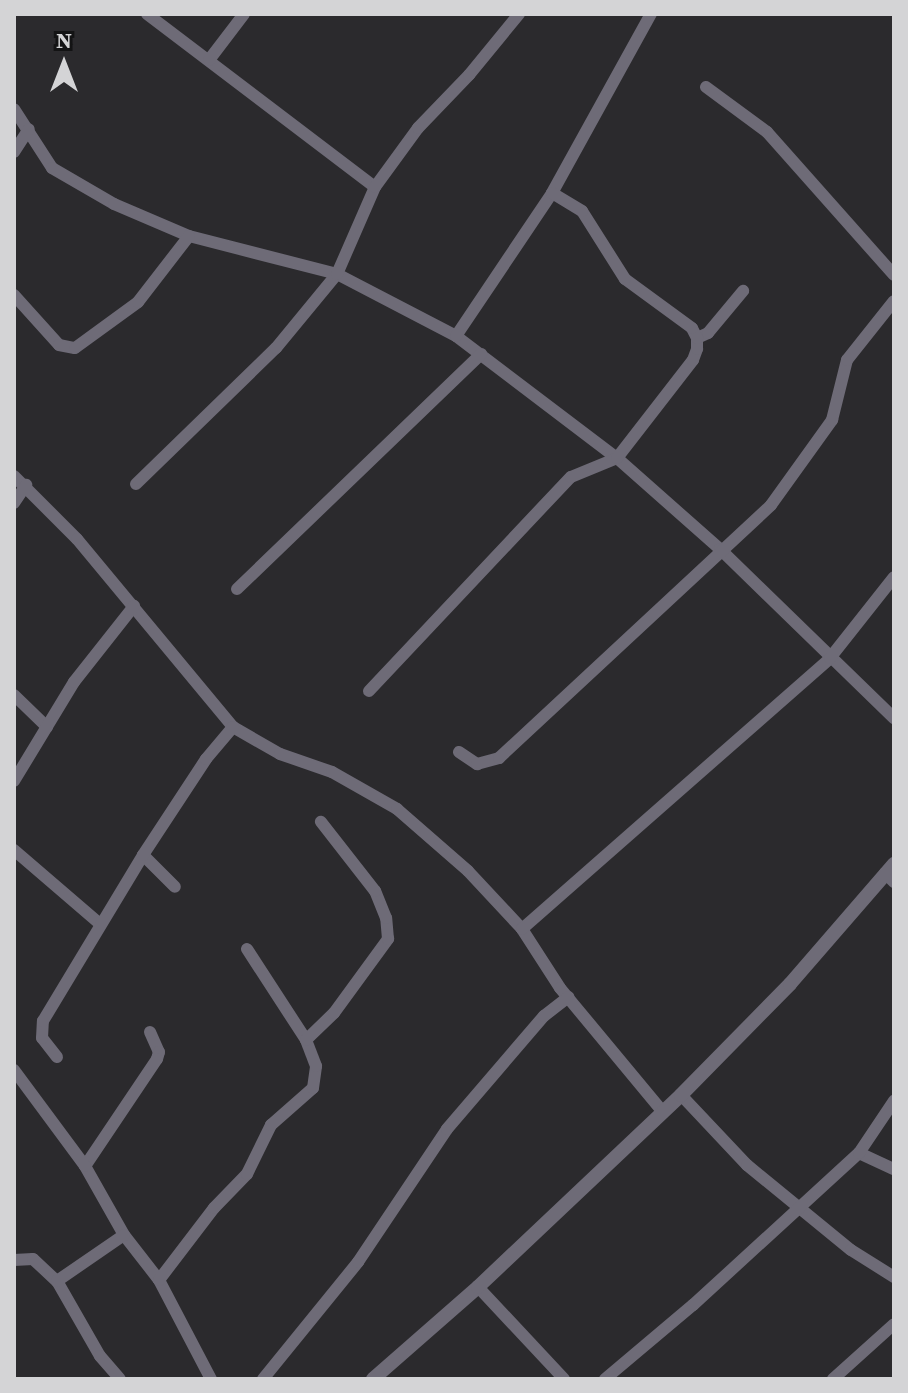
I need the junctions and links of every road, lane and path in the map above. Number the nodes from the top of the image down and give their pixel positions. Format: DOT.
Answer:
graph roads {
  1 [pos="147,14"];
  2 [pos="244,14"];
  3 [pos="519,14"];
  4 [pos="651,14"];
  5 [pos="209,60"];
  6 [pos="706,87"];
  7 [pos="14,109"];
  8 [pos="29,129"];
  9 [pos="14,152"];
  10 [pos="375,187"];
  11 [pos="552,193"];
  12 [pos="189,236"];
  13 [pos="337,274"];
  14 [pos="894,275"];
  15 [pos="743,291"];
  16 [pos="14,295"];
  17 [pos="894,301"];
  18 [pos="456,336"];
  19 [pos="697,338"];
  20 [pos="481,354"];
  21 [pos="617,458"];
  22 [pos="14,476"];
  23 [pos="136,484"];
  24 [pos="26,485"];
  25 [pos="14,503"];
  26 [pos="720,549"];
  27 [pos="894,577"];
  28 [pos="237,589"];
  29 [pos="134,606"];
  30 [pos="830,658"];
  31 [pos="369,691"];
  32 [pos="14,695"];
  33 [pos="894,718"];
  34 [pos="47,727"];
  35 [pos="233,727"];
  36 [pos="459,752"];
  37 [pos="14,781"];
  38 [pos="321,822"];
  39 [pos="14,850"];
  40 [pos="143,855"];
  41 [pos="891,873"];
  42 [pos="175,887"];
  43 [pos="99,923"];
  44 [pos="522,929"];
  45 [pos="247,949"];
  46 [pos="568,997"];
  47 [pos="150,1032"];
  48 [pos="306,1040"];
  49 [pos="57,1057"];
  50 [pos="14,1070"];
  51 [pos="681,1095"];
  52 [pos="894,1101"];
  53 [pos="663,1112"];
  54 [pos="859,1153"];
  55 [pos="85,1166"];
  56 [pos="894,1169"];
  57 [pos="800,1209"];
  58 [pos="124,1235"];
  59 [pos="14,1260"];
  60 [pos="894,1277"];
  61 [pos="159,1280"];
  62 [pos="57,1281"];
  63 [pos="478,1287"];
  64 [pos="894,1324"];
  65 [pos="120,1379"];
  66 [pos="211,1379"];
  67 [pos="263,1379"];
  68 [pos="373,1379"];
  69 [pos="564,1379"];
  70 [pos="605,1379"];
  71 [pos="833,1379"];
  1 -- 5 [label="street"];
  2 -- 5 [label="street"];
  3 -- 10 [label="street"];
  4 -- 11 [label="street"];
  5 -- 10 [label="street"];
  6 -- 14 [label="street"];
  7 -- 8 [label="street"];
  8 -- 9 [label="street"];
  8 -- 12 [label="street"];
  10 -- 13 [label="street"];
  11 -- 18 [label="street"];
  11 -- 19 [label="street"];
  12 -- 13 [label="street"];
  12 -- 16 [label="street"];
  13 -- 18 [label="street"];
  13 -- 23 [label="street"];
  15 -- 19 [label="street"];
  17 -- 26 [label="street"];
  18 -- 20 [label="street"];
  19 -- 21 [label="street"];
  20 -- 21 [label="street"];
  20 -- 28 [label="street"];
  21 -- 26 [label="street"];
  21 -- 31 [label="street"];
  22 -- 24 [label="street"];
  24 -- 25 [label="street"];
  24 -- 29 [label="street"];
  26 -- 30 [label="street"];
  26 -- 36 [label="street"];
  27 -- 30 [label="street"];
  29 -- 34 [label="street"];
  29 -- 35 [label="street"];
  30 -- 33 [label="street"];
  30 -- 44 [label="street"];
  32 -- 34 [label="street"];
  34 -- 37 [label="street"];
  35 -- 40 [label="street"];
  35 -- 44 [label="street"];
  38 -- 48 [label="street"];
  39 -- 43 [label="street"];
  40 -- 42 [label="street"];
  40 -- 43 [label="street"];
  41 -- 51 [label="street"];
  43 -- 49 [label="street"];
  44 -- 46 [label="street"];
  45 -- 48 [label="street"];
  46 -- 53 [label="street"];
  46 -- 67 [label="street"];
  47 -- 55 [label="street"];
  48 -- 61 [label="street"];
  50 -- 55 [label="street"];
  51 -- 53 [label="street"];
  51 -- 57 [label="street"];
  52 -- 54 [label="street"];
  53 -- 63 [label="street"];
  54 -- 56 [label="street"];
  54 -- 57 [label="street"];
  55 -- 58 [label="street"];
  57 -- 60 [label="street"];
  57 -- 70 [label="street"];
  58 -- 61 [label="street"];
  58 -- 62 [label="street"];
  59 -- 62 [label="street"];
  61 -- 66 [label="street"];
  62 -- 65 [label="street"];
  63 -- 68 [label="street"];
  63 -- 69 [label="street"];
  64 -- 71 [label="street"];
}
